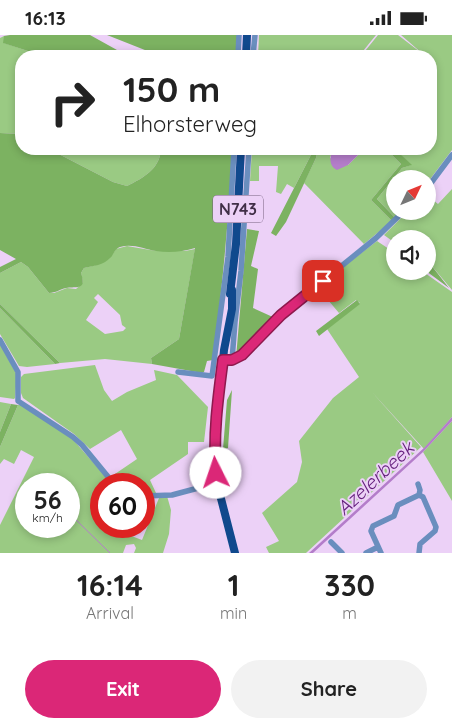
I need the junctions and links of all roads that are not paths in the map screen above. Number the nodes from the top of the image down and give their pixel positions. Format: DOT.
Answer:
graph roads {
  1 [pos="239,35"];
  2 [pos="247,35"];
  3 [pos="254,35"];
  4 [pos="238,50"];
  5 [pos="246,50"];
  6 [pos="254,50"];
  7 [pos="234,155"];
  8 [pos="241,155"];
  9 [pos="249,155"];
  10 [pos="452,155"];
  11 [pos="436,176"];
  12 [pos="395,220"];
  13 [pos="0,340"];
  14 [pos="219,359"];
  15 [pos="232,360"];
  16 [pos="178,373"];
  17 [pos="105,473"];
  18 [pos="217,483"];
  19 [pos="418,484"];
  20 [pos="418,495"];
  21 [pos="155,496"];
  22 [pos="331,542"];
  23 [pos="380,550"];
  24 [pos="235,553"];
  25 [pos="342,553"];
  26 [pos="366,553"];
  27 [pos="420,553"];
  1 -- 4 [label="street"];
  2 -- 5 [label="main road"];
  3 -- 6 [label="street"];
  7 -- 14 [label="street"];
  8 -- 14 [label="main road, N743"];
  9 -- 15 [label="street"];
  10 -- 11 [label="street"];
  12 -- 15 [label="street"];
  13 -- 17 [label="street"];
  14 -- 15 [label="street"];
  14 -- 16 [label="street"];
  14 -- 18 [label="main road, N743"];
  18 -- 21 [label="street"];
  18 -- 24 [label="main road, N743"];
  19 -- 20 [label="street"];
  20 -- 23 [label="street"];
  20 -- 27 [label="street"];
  22 -- 25 [label="street"];
  23 -- 26 [label="street"];
}
